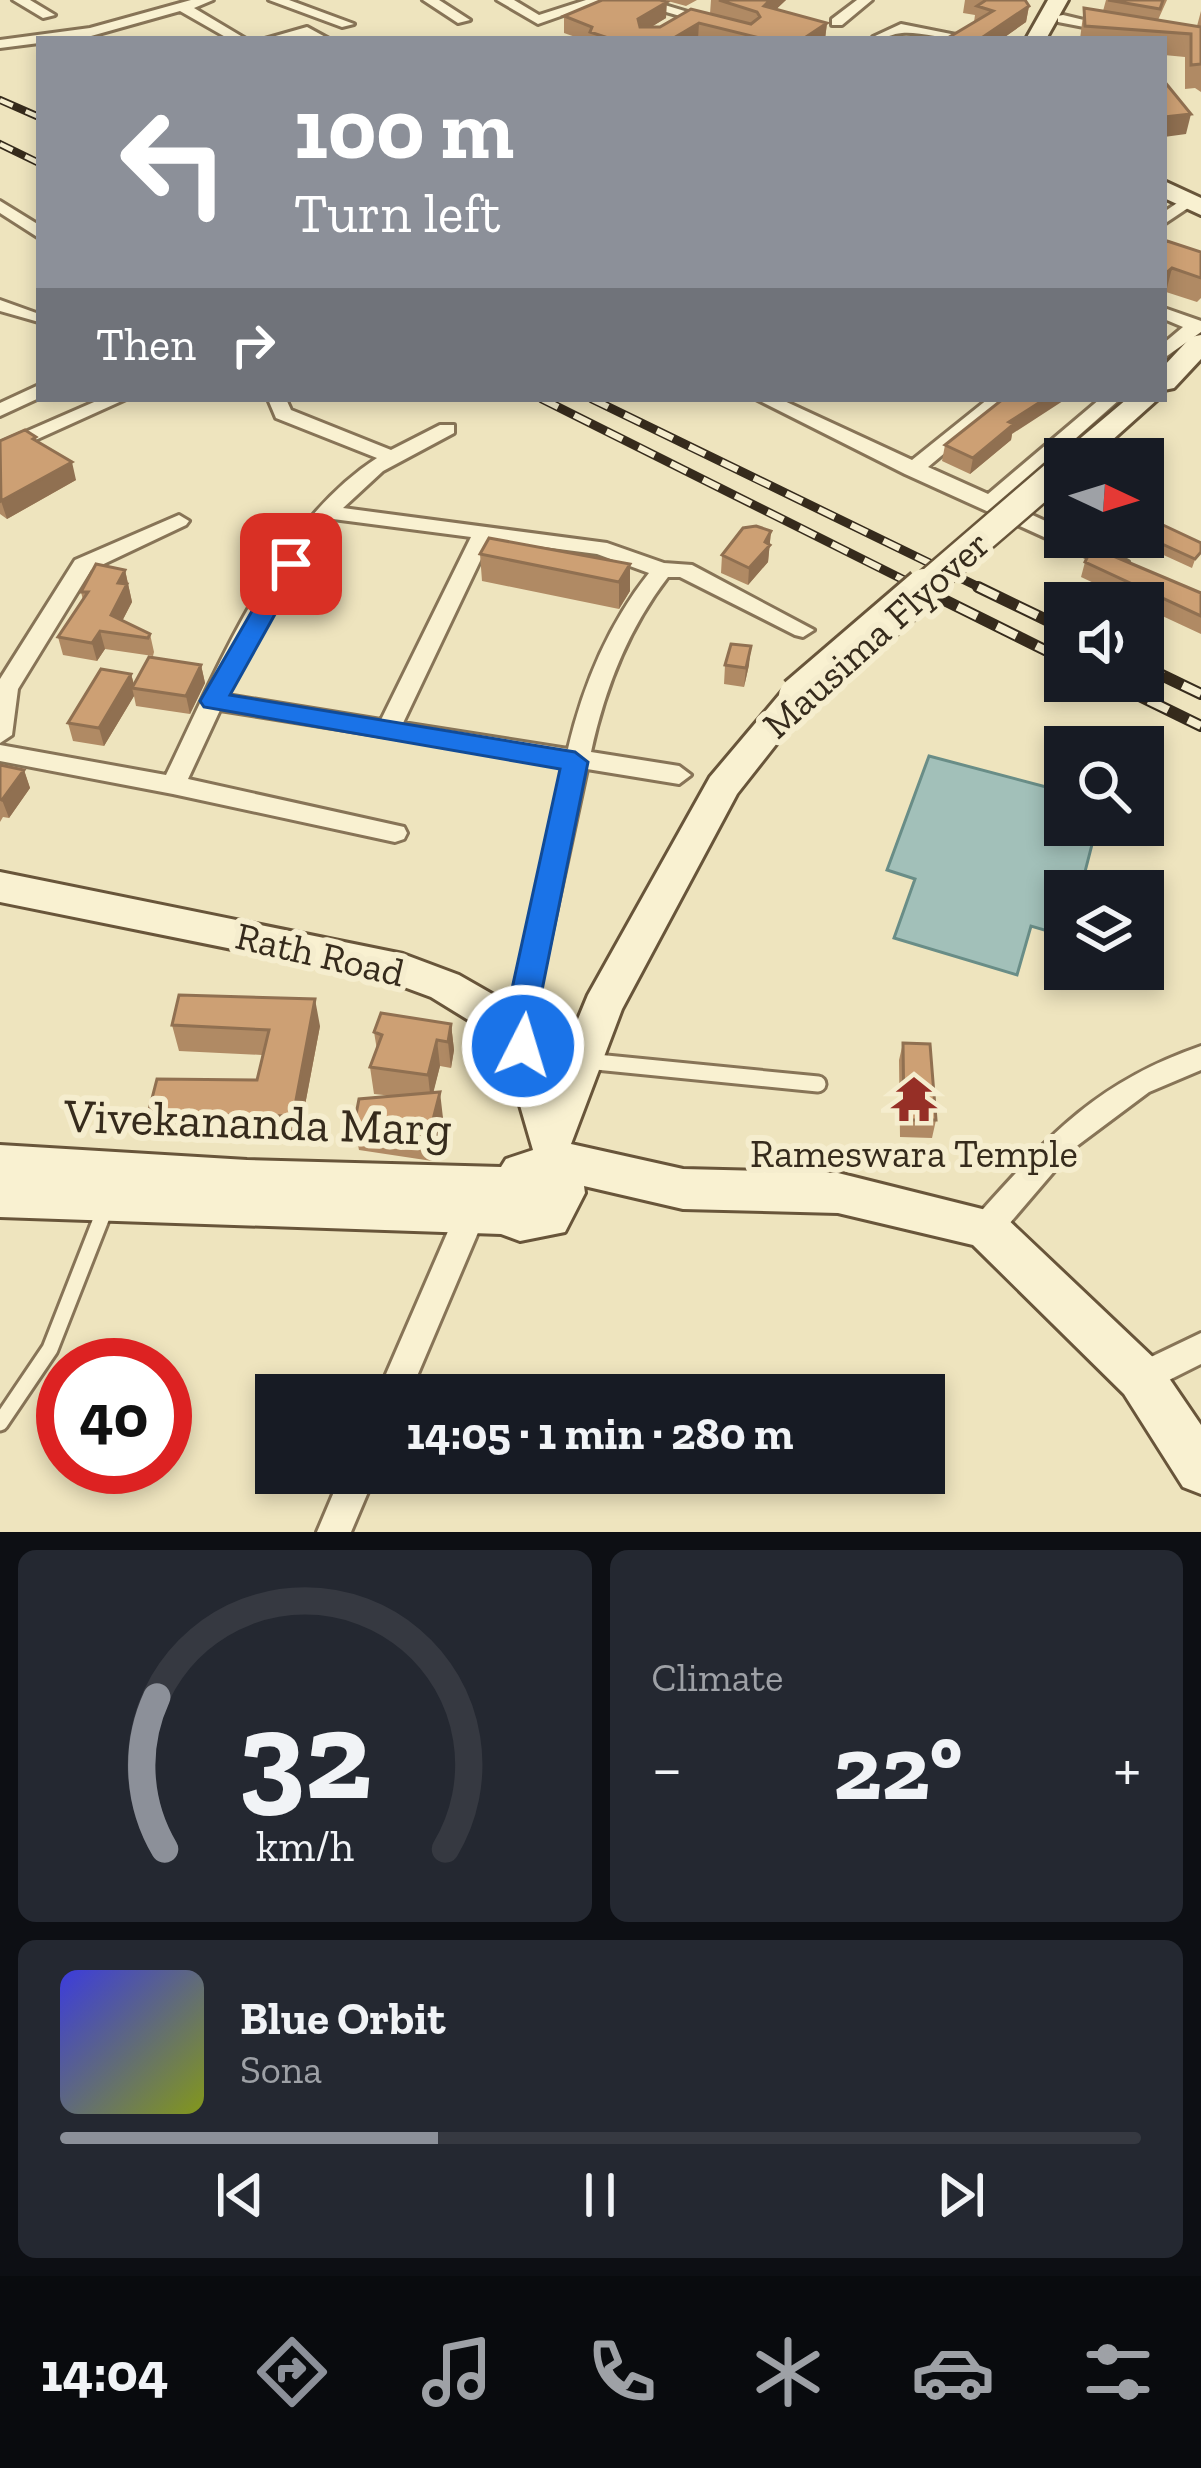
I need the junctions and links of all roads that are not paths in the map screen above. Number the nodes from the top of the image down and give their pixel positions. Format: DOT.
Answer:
graph roads {
  1 [pos="20,0"];
  2 [pos="167,0"];
  3 [pos="206,0"];
  4 [pos="276,0"];
  5 [pos="430,0"];
  6 [pos="504,0"];
  7 [pos="596,0"];
  8 [pos="632,0"];
  9 [pos="716,0"];
  10 [pos="865,0"];
  11 [pos="185,8"];
  12 [pos="688,14"];
  13 [pos="48,15"];
  14 [pos="1062,15"];
  15 [pos="463,20"];
  16 [pos="837,22"];
  17 [pos="347,24"];
  18 [pos="727,25"];
  19 [pos="664,30"];
  20 [pos="1132,32"];
  21 [pos="61,36"];
  22 [pos="234,36"];
  23 [pos="285,36"];
  24 [pos="316,36"];
  25 [pos="882,36"];
  26 [pos="941,36"];
  27 [pos="1039,36"];
  28 [pos="36,39"];
  29 [pos="0,44"];
  30 [pos="1167,179"];
  31 [pos="1167,189"];
  32 [pos="1198,198"];
  33 [pos="0,206"];
  34 [pos="1167,218"];
  35 [pos="36,231"];
  36 [pos="0,305"];
  37 [pos="1167,315"];
  38 [pos="34,318"];
  39 [pos="1199,332"];
  40 [pos="1167,351"];
  41 [pos="1167,378"];
  42 [pos="36,392"];
  43 [pos="110,402"];
  44 [pos="278,402"];
  45 [pos="771,402"];
  46 [pos="996,402"];
  47 [pos="1108,402"];
  48 [pos="1140,402"];
  49 [pos="0,410"];
  50 [pos="447,429"];
  51 [pos="1098,438"];
  52 [pos="0,450"];
  53 [pos="395,458"];
  54 [pos="912,470"];
  55 [pos="1044,484"];
  56 [pos="989,504"];
  57 [pos="328,512"];
  58 [pos="179,521"];
  59 [pos="483,533"];
  60 [pos="662,570"];
  61 [pos="1138,571"];
  62 [pos="803,630"];
  63 [pos="4,688"];
  64 [pos="214,701"];
  65 [pos="388,730"];
  66 [pos="0,736"];
  67 [pos="0,753"];
  68 [pos="575,762"];
  69 [pos="679,775"];
  70 [pos="173,785"];
  71 [pos="394,833"];
  72 [pos="0,887"];
  73 [pos="519,1030"];
  74 [pos="1201,1058"];
  75 [pos="578,1060"];
  76 [pos="818,1084"];
  77 [pos="554,1160"];
  78 [pos="0,1164"];
  79 [pos="0,1197"];
  80 [pos="107,1203"];
  81 [pos="497,1205"];
  82 [pos="986,1228"];
  83 [pos="1201,1348"];
  84 [pos="404,1374"];
  85 [pos="1141,1378"];
  86 [pos="0,1423"];
  87 [pos="1201,1469"];
  88 [pos="350,1494"];
  89 [pos="334,1532"];
  1 -- 13 [label="street"];
  2 -- 11 [label="street"];
  3 -- 11 [label="street"];
  4 -- 17 [label="street"];
  5 -- 15 [label="street"];
  6 -- 7 [label="street"];
  8 -- 12 [label="street"];
  9 -- 12 [label="street"];
  10 -- 16 [label="street"];
  11 -- 21 [label="street"];
  11 -- 22 [label="street"];
  12 -- 18 [label="street"];
  12 -- 19 [label="street"];
  14 -- 20 [label="street"];
  14 -- 27 [label="main road"];
  23 -- 24 [label="street"];
  25 -- 26 [label="street"];
  28 -- 29 [label="street"];
  30 -- 32 [label="main road"];
  31 -- 32 [label="main road"];
  32 -- 34 [label="street"];
  33 -- 35 [label="street"];
  36 -- 38 [label="street"];
  37 -- 39 [label="street"];
  39 -- 40 [label="street"];
  39 -- 41 [label="main road"];
  42 -- 49 [label="street"];
  43 -- 52 [label="street"];
  44 -- 53 [label="street"];
  45 -- 54 [label="street"];
  46 -- 54 [label="street"];
  47 -- 56 [label="street"];
  48 -- 51 [label="main road"];
  50 -- 53 [label="street"];
  53 -- 57 [label="street"];
  54 -- 56 [label="street"];
  55 -- 75 [label="main road, Mausima Flyover, bridge"];
  56 -- 61 [label="street"];
  57 -- 59 [label="street"];
  57 -- 64 [label="street"];
  58 -- 63 [label="street"];
  59 -- 60 [label="street"];
  59 -- 65 [label="street"];
  60 -- 62 [label="street"];
  60 -- 68 [label="street"];
  63 -- 66 [label="street"];
  64 -- 65 [label="street"];
  64 -- 70 [label="street"];
  65 -- 68 [label="street"];
  67 -- 70 [label="street"];
  68 -- 69 [label="street"];
  68 -- 73 [label="street"];
  70 -- 71 [label="street"];
  72 -- 73 [label="main road, Rath Road"];
  73 -- 77 [label="main road"];
  74 -- 82 [label="street"];
  75 -- 76 [label="lane"];
  75 -- 77 [label="main road, Mausima Flyover"];
  77 -- 81 [label="main road"];
  77 -- 82 [label="main road"];
  78 -- 81 [label="main road, Vivekananda Marg"];
  79 -- 80 [label="main road, Vivekananda Marg"];
  80 -- 81 [label="main road, Vivekananda Marg"];
  80 -- 86 [label="lane"];
  81 -- 84 [label="street"];
  82 -- 85 [label="main road"];
  83 -- 85 [label="street"];
  85 -- 87 [label="main road"];
  88 -- 89 [label="street"];
}
